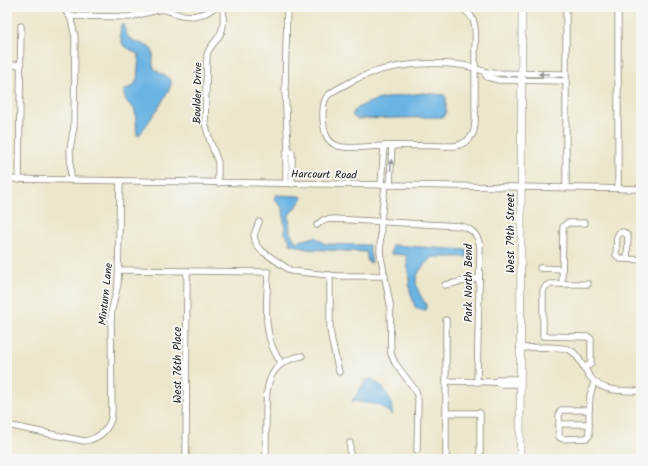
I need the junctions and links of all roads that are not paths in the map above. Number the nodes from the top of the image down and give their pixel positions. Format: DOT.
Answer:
graph roads {
  1 [pos="63,7"];
  2 [pos="216,7"];
  3 [pos="223,7"];
  4 [pos="287,7"];
  5 [pos="457,7"];
  6 [pos="522,7"];
  7 [pos="566,7"];
  8 [pos="618,7"];
  9 [pos="70,16"];
  10 [pos="21,26"];
  11 [pos="7,65"];
  12 [pos="21,65"];
  13 [pos="475,70"];
  14 [pos="566,74"];
  15 [pos="522,77"];
  16 [pos="565,81"];
  17 [pos="384,146"];
  18 [pos="392,146"];
  19 [pos="7,179"];
  20 [pos="19,180"];
  21 [pos="71,180"];
  22 [pos="120,181"];
  23 [pos="218,182"];
  24 [pos="289,184"];
  25 [pos="385,185"];
  26 [pos="521,187"];
  27 [pos="566,188"];
  28 [pos="618,188"];
  29 [pos="641,189"];
  30 [pos="259,222"];
  31 [pos="381,222"];
  32 [pos="585,223"];
  33 [pos="317,225"];
  34 [pos="627,259"];
  35 [pos="641,260"];
  36 [pos="540,268"];
  37 [pos="562,268"];
  38 [pos="119,270"];
  39 [pos="187,271"];
  40 [pos="330,275"];
  41 [pos="385,276"];
  42 [pos="479,278"];
  43 [pos="445,284"];
  44 [pos="562,284"];
  45 [pos="588,284"];
  46 [pos="446,320"];
  47 [pos="520,348"];
  48 [pos="302,356"];
  49 [pos="282,364"];
  50 [pos="584,368"];
  51 [pos="339,372"];
  52 [pos="446,381"];
  53 [pos="520,381"];
  54 [pos="477,382"];
  55 [pos="594,382"];
  56 [pos="641,391"];
  57 [pos="589,410"];
  58 [pos="447,413"];
  59 [pos="559,424"];
  60 [pos="589,424"];
  61 [pos="7,425"];
  62 [pos="350,443"];
  63 [pos="417,450"];
  64 [pos="186,459"];
  65 [pos="266,459"];
  66 [pos="350,459"];
  67 [pos="446,459"];
  68 [pos="480,459"];
  69 [pos="520,459"];
  1 -- 9 [label="street"];
  2 -- 9 [label="street"];
  3 -- 23 [label="street, Boulder Drive"];
  4 -- 24 [label="street"];
  5 -- 13 [label="street"];
  6 -- 15 [label="main road, West 79th Street"];
  7 -- 14 [label="street"];
  8 -- 28 [label="street"];
  9 -- 21 [label="street"];
  10 -- 12 [label="street"];
  11 -- 12 [label="street"];
  12 -- 20 [label="street"];
  13 -- 15 [label="street"];
  13 -- 17 [label="street"];
  13 -- 18 [label="street"];
  14 -- 15 [label="street, one-way"];
  14 -- 16 [label="street"];
  15 -- 16 [label="street"];
  15 -- 26 [label="main road, West 79th Street"];
  16 -- 27 [label="street"];
  17 -- 18 [label="street"];
  17 -- 25 [label="street"];
  25 -- 18 [label="street, one-way"];
  19 -- 20 [label="street, Harcourt Road"];
  20 -- 21 [label="street, Harcourt Road"];
  21 -- 22 [label="street, Harcourt Road"];
  22 -- 23 [label="street, Harcourt Road"];
  22 -- 38 [label="street, Minturn Lane"];
  23 -- 24 [label="street, Harcourt Road"];
  24 -- 25 [label="street, Harcourt Road"];
  25 -- 26 [label="street, Harcourt Road"];
  25 -- 31 [label="street"];
  26 -- 27 [label="street, Harcourt Road"];
  26 -- 47 [label="main road, West 79th Street"];
  27 -- 28 [label="street, Harcourt Road"];
  28 -- 29 [label="street, Harcourt Road"];
  30 -- 40 [label="street"];
  31 -- 33 [label="street, Park North Bend"];
  31 -- 41 [label="street"];
  31 -- 42 [label="street, Park North Bend"];
  32 -- 37 [label="street"];
  34 -- 34 [label="street"];
  34 -- 35 [label="street"];
  36 -- 37 [label="street"];
  37 -- 44 [label="street"];
  38 -- 39 [label="street"];
  38 -- 61 [label="street, Minturn Lane"];
  39 -- 49 [label="street"];
  39 -- 64 [label="street, West 76th Place"];
  40 -- 41 [label="street"];
  40 -- 51 [label="street"];
  41 -- 63 [label="street"];
  42 -- 43 [label="street"];
  42 -- 54 [label="street, Park North Bend"];
  44 -- 45 [label="street"];
  44 -- 50 [label="street"];
  46 -- 52 [label="street"];
  47 -- 50 [label="street"];
  47 -- 53 [label="main road, West 79th Street"];
  48 -- 49 [label="street"];
  49 -- 65 [label="street"];
  50 -- 55 [label="street"];
  52 -- 54 [label="street"];
  52 -- 58 [label="street"];
  53 -- 54 [label="street"];
  53 -- 69 [label="main road, West 79th Street"];
  55 -- 56 [label="street"];
  55 -- 57 [label="street"];
  57 -- 59 [label="street"];
  57 -- 60 [label="street"];
  58 -- 67 [label="street"];
  58 -- 68 [label="street"];
  59 -- 60 [label="street"];
  59 -- 60 [label="street"];
  62 -- 66 [label="street"];
}
